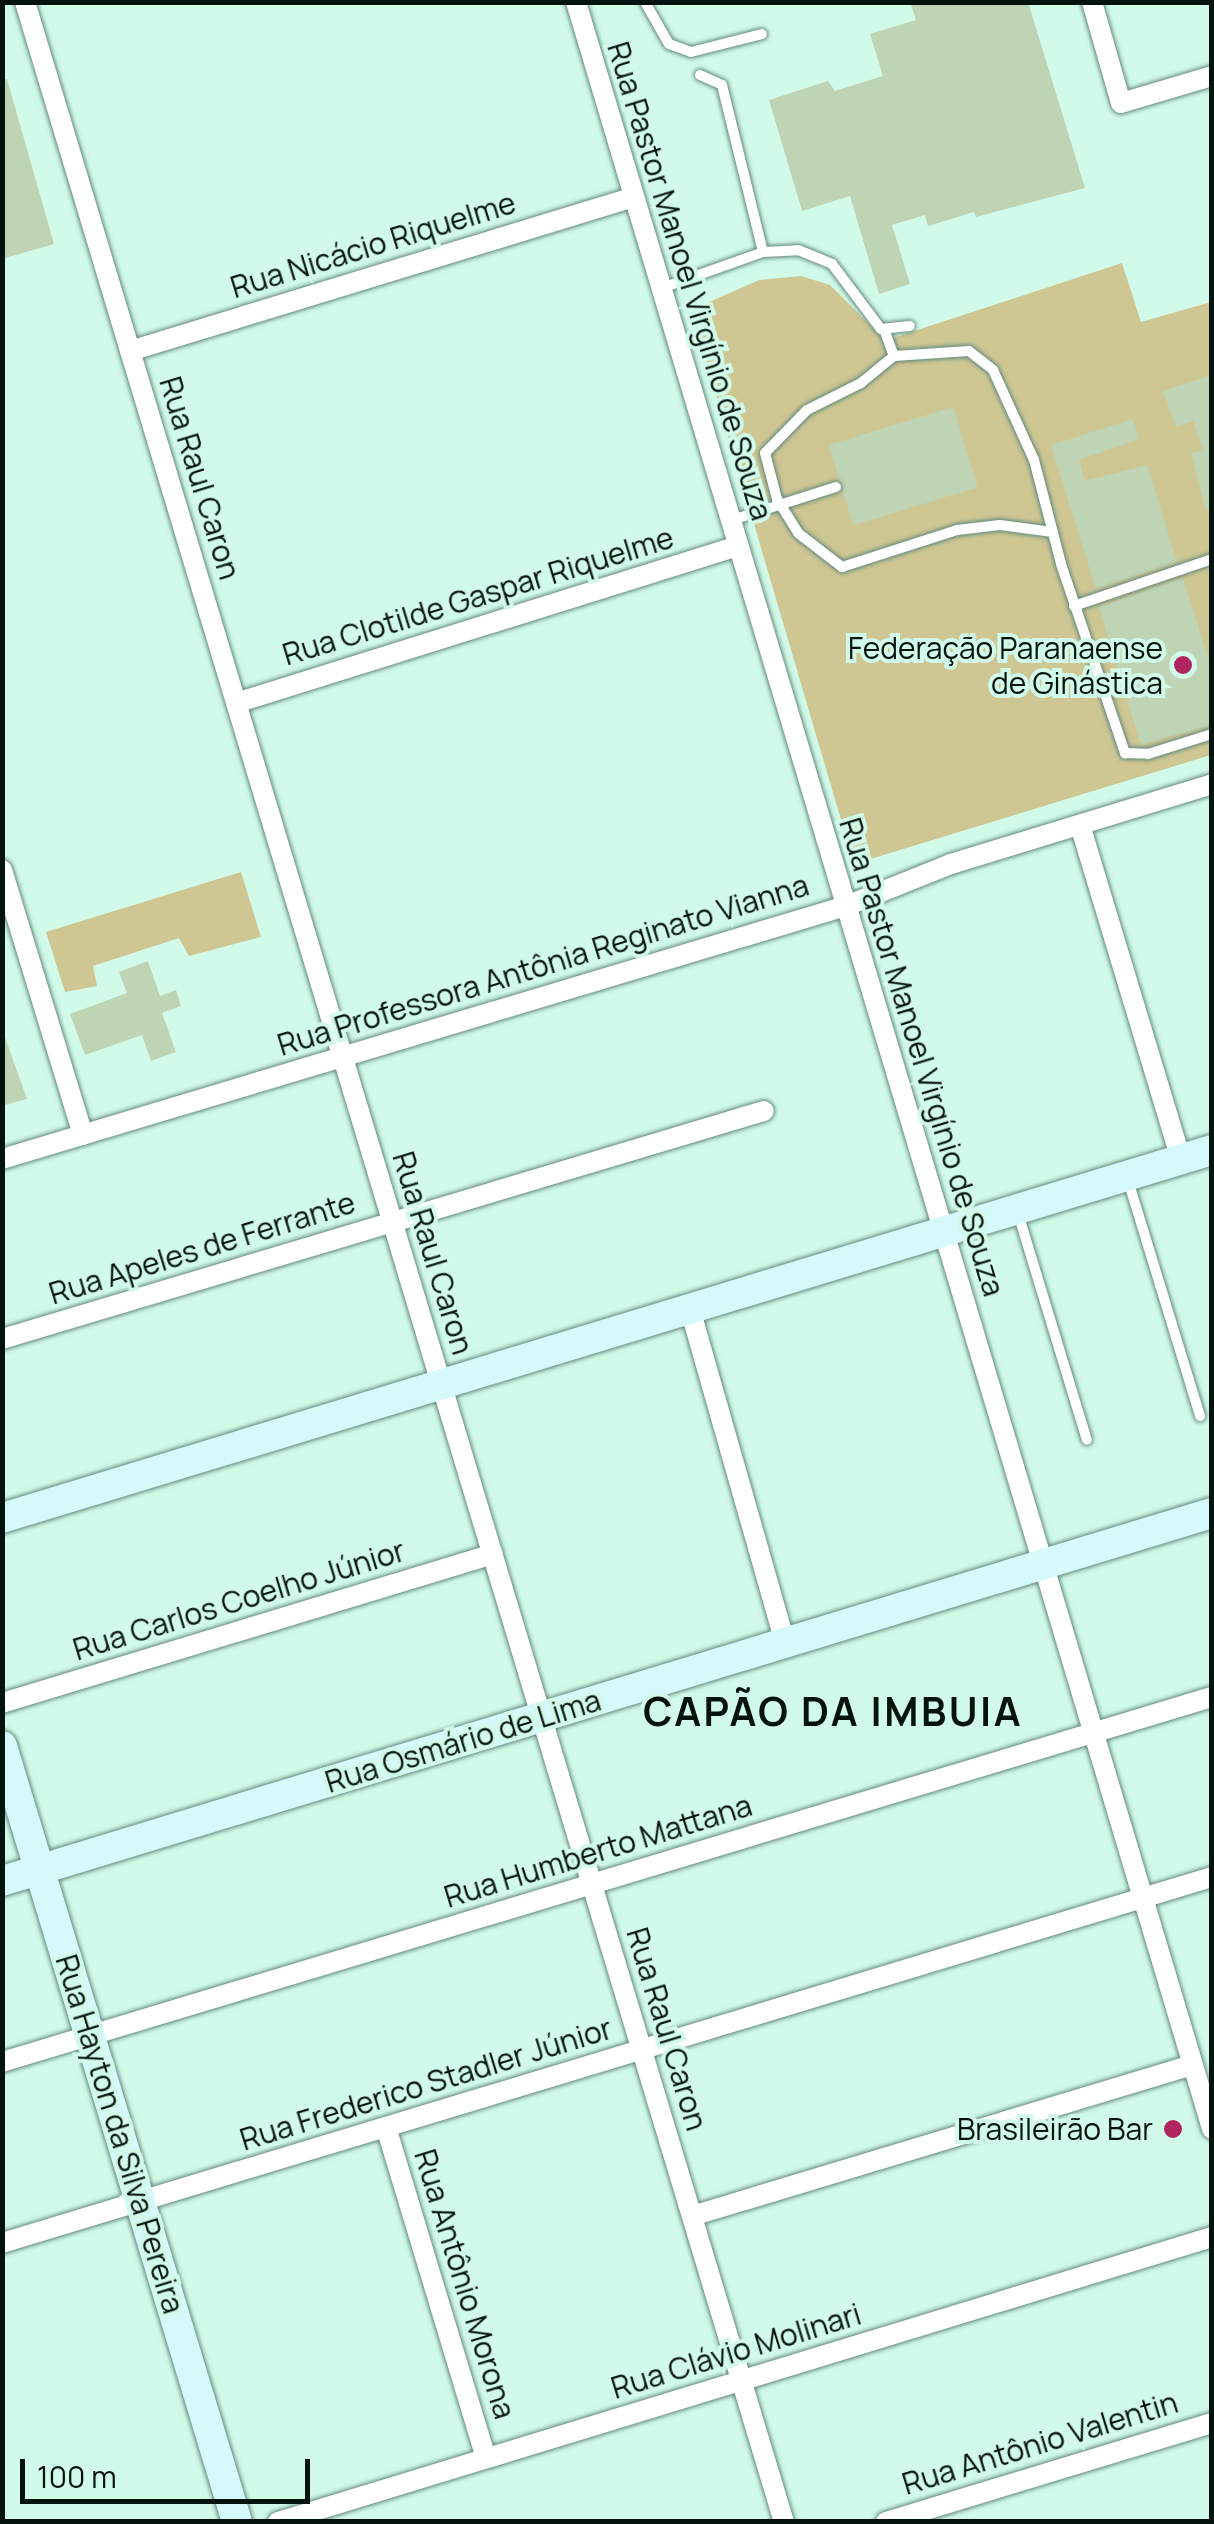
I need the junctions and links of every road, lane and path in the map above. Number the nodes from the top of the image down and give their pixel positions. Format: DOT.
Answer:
graph roads {
  1 [pos="576,2"];
  2 [pos="645,2"];
  3 [pos="1092,2"];
  4 [pos="27,3"];
  5 [pos="762,34"];
  6 [pos="700,75"];
  7 [pos="1212,76"];
  8 [pos="634,197"];
  9 [pos="763,252"];
  10 [pos="661,288"];
  11 [pos="910,326"];
  12 [pos="884,330"];
  13 [pos="130,350"];
  14 [pos="894,356"];
  15 [pos="836,486"];
  16 [pos="781,505"];
  17 [pos="731,520"];
  18 [pos="1053,532"];
  19 [pos="738,546"];
  20 [pos="1212,559"];
  21 [pos="1074,606"];
  22 [pos="236,703"];
  23 [pos="1212,734"];
  24 [pos="1212,784"];
  25 [pos="1080,824"];
  26 [pos="2,870"];
  27 [pos="846,906"];
  28 [pos="343,1057"];
  29 [pos="764,1111"];
  30 [pos="83,1135"];
  31 [pos="1212,1150"];
  32 [pos="2,1159"];
  33 [pos="1181,1160"];
  34 [pos="1127,1176"];
  35 [pos="1017,1210"];
  36 [pos="392,1222"];
  37 [pos="943,1232"];
  38 [pos="690,1309"];
  39 [pos="2,1339"];
  40 [pos="442,1384"];
  41 [pos="1200,1416"];
  42 [pos="1087,1440"];
  43 [pos="1212,1513"];
  44 [pos="2,1518"];
  45 [pos="493,1554"];
  46 [pos="1043,1565"];
  47 [pos="784,1643"];
  48 [pos="1212,1697"];
  49 [pos="2,1702"];
  50 [pos="542,1717"];
  51 [pos="1093,1732"];
  52 [pos="2,1746"];
  53 [pos="40,1870"];
  54 [pos="1212,1877"];
  55 [pos="2,1881"];
  56 [pos="592,1884"];
  57 [pos="1142,1898"];
  58 [pos="90,2036"];
  59 [pos="642,2050"];
  60 [pos="2,2062"];
  61 [pos="1192,2065"];
  62 [pos="386,2127"];
  63 [pos="1212,2129"];
  64 [pos="140,2202"];
  65 [pos="692,2216"];
  66 [pos="1212,2237"];
  67 [pos="2,2243"];
  68 [pos="742,2380"];
  69 [pos="1212,2423"];
  70 [pos="486,2458"];
  71 [pos="237,2522"];
  72 [pos="278,2522"];
  73 [pos="784,2522"];
  74 [pos="886,2522"];
  1 -- 8 [label="street, Rua Pastor Manoel Virgínio de Souza"];
  2 -- 5 [label="lane"];
  3 -- 7 [label="street"];
  4 -- 13 [label="street, Rua Raul Caron"];
  6 -- 9 [label="lane"];
  8 -- 10 [label="street, Rua Pastor Manoel Virgínio de Souza"];
  8 -- 13 [label="street, Rua Nicácio Riquelme"];
  9 -- 10 [label="lane"];
  9 -- 12 [label="lane"];
  10 -- 17 [label="street, Rua Pastor Manoel Virgínio de Souza"];
  11 -- 12 [label="lane"];
  12 -- 14 [label="lane"];
  13 -- 22 [label="street, Rua Raul Caron"];
  14 -- 16 [label="lane"];
  14 -- 18 [label="lane"];
  15 -- 16 [label="lane"];
  16 -- 17 [label="lane"];
  16 -- 18 [label="lane"];
  17 -- 19 [label="street, Rua Pastor Manoel Virgínio de Souza"];
  18 -- 21 [label="lane"];
  19 -- 22 [label="street, Rua Clotilde Gaspar Riquelme"];
  19 -- 27 [label="street, Rua Pastor Manoel Virgínio de Souza"];
  20 -- 21 [label="lane"];
  21 -- 23 [label="lane"];
  22 -- 28 [label="street, Rua Raul Caron"];
  24 -- 25 [label="street, Rua Professora Antônia Reginato Vianna"];
  25 -- 27 [label="street, Rua Professora Antônia Reginato Vianna"];
  25 -- 33 [label="street"];
  26 -- 30 [label="street"];
  27 -- 28 [label="street, Rua Professora Antônia Reginato Vianna"];
  27 -- 37 [label="street, Rua Pastor Manoel Virgínio de Souza"];
  28 -- 30 [label="street, Rua Professora Antônia Reginato Vianna"];
  28 -- 36 [label="street, Rua Raul Caron"];
  29 -- 36 [label="street, Rua Apeles de Ferrante"];
  30 -- 32 [label="street, Rua Professora Antônia Reginato Vianna"];
  31 -- 33 [label="street"];
  33 -- 34 [label="street"];
  34 -- 35 [label="street"];
  34 -- 41 [label="lane"];
  35 -- 37 [label="street"];
  35 -- 42 [label="lane"];
  36 -- 39 [label="street, Rua Apeles de Ferrante"];
  36 -- 40 [label="street, Rua Raul Caron"];
  37 -- 38 [label="street"];
  37 -- 46 [label="street, Rua Pastor Manoel Virgínio de Souza"];
  38 -- 40 [label="street"];
  38 -- 47 [label="street"];
  40 -- 44 [label="street"];
  40 -- 45 [label="street, Rua Raul Caron"];
  43 -- 46 [label="street, Rua Osmário de Lima"];
  45 -- 49 [label="street, Rua Carlos Coelho Júnior"];
  45 -- 50 [label="street, Rua Raul Caron"];
  46 -- 47 [label="street, Rua Osmário de Lima"];
  46 -- 51 [label="street, Rua Pastor Manoel Virgínio de Souza"];
  47 -- 50 [label="street, Rua Osmário de Lima"];
  48 -- 51 [label="street, Rua Humberto Mattana"];
  50 -- 53 [label="street, Rua Osmário de Lima"];
  50 -- 56 [label="street, Rua Raul Caron"];
  51 -- 56 [label="street, Rua Humberto Mattana"];
  51 -- 57 [label="street, Rua Pastor Manoel Virgínio de Souza"];
  52 -- 53 [label="street, Rua Hayton da Silva Pereira"];
  53 -- 55 [label="street, Rua Osmário de Lima"];
  53 -- 58 [label="street, Rua Hayton da Silva Pereira"];
  54 -- 57 [label="street, Rua Frederico Stadler Júnior"];
  56 -- 58 [label="street, Rua Humberto Mattana"];
  56 -- 59 [label="street, Rua Raul Caron"];
  57 -- 59 [label="street, Rua Frederico Stadler Júnior"];
  57 -- 61 [label="street, Rua Pastor Manoel Virgínio de Souza"];
  58 -- 60 [label="street, Rua Humberto Mattana"];
  58 -- 64 [label="street, Rua Hayton da Silva Pereira"];
  59 -- 62 [label="street, Rua Frederico Stadler Júnior"];
  59 -- 65 [label="street, Rua Raul Caron"];
  61 -- 63 [label="street, Rua Pastor Manoel Virgínio de Souza"];
  61 -- 65 [label="street"];
  62 -- 64 [label="street, Rua Frederico Stadler Júnior"];
  62 -- 70 [label="street, Rua Antônio Morona"];
  64 -- 67 [label="street, Rua Frederico Stadler Júnior"];
  64 -- 71 [label="street, Rua Hayton da Silva Pereira"];
  65 -- 68 [label="street, Rua Raul Caron"];
  66 -- 68 [label="street, Rua Clávio Molinari"];
  68 -- 70 [label="street, Rua Clávio Molinari"];
  68 -- 73 [label="street, Rua Raul Caron"];
  69 -- 74 [label="street, Rua Antônio Valentin"];
  70 -- 72 [label="street, Rua Clávio Molinari"];
}
